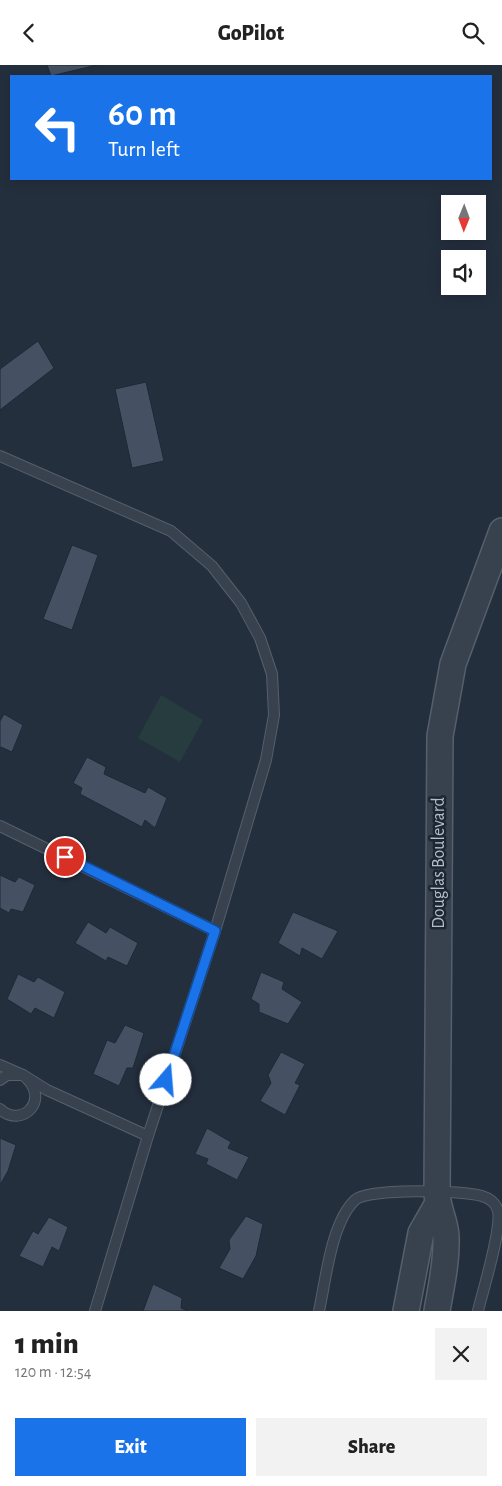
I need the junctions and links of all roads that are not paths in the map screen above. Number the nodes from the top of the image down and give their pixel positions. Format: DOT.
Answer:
graph roads {
  1 [pos="0,456"];
  2 [pos="502,531"];
  3 [pos="0,826"];
  4 [pos="215,931"];
  5 [pos="0,1065"];
  6 [pos="23,1075"];
  7 [pos="0,1080"];
  8 [pos="0,1109"];
  9 [pos="148,1136"];
  10 [pos="437,1199"];
  11 [pos="95,1311"];
  12 [pos="319,1311"];
  13 [pos="406,1311"];
  14 [pos="437,1311"];
  15 [pos="478,1311"];
  1 -- 4 [label="lane"];
  2 -- 10 [label="street, Douglas Boulevard"];
  3 -- 4 [label="lane"];
  4 -- 9 [label="lane"];
  5 -- 6 [label="lane"];
  6 -- 7 [label="lane"];
  6 -- 8 [label="lane"];
  6 -- 9 [label="lane"];
  9 -- 11 [label="lane"];
  10 -- 12 [label="lane"];
  10 -- 13 [label="street, Douglas Boulevard"];
  10 -- 14 [label="street, Douglas Boulevard"];
  10 -- 15 [label="lane"];
}
